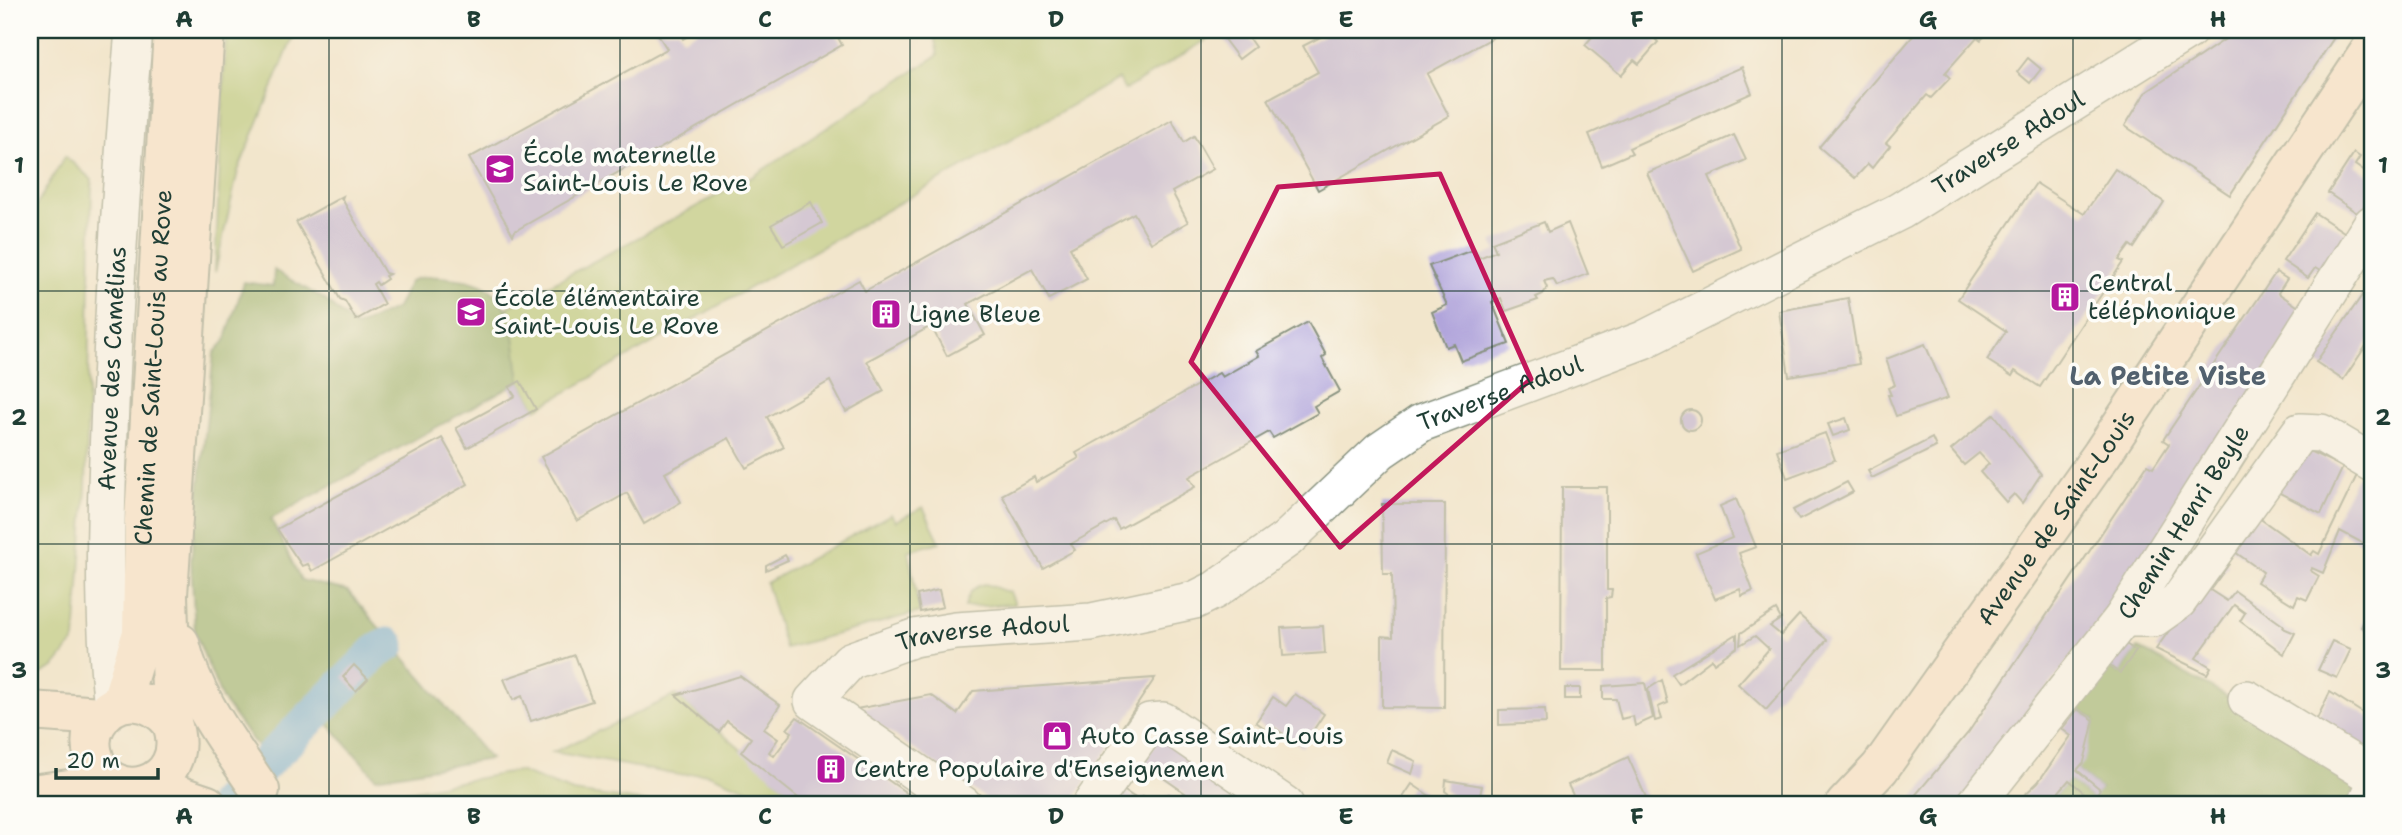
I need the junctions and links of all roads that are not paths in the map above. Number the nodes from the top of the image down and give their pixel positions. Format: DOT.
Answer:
graph roads {
  1 [pos="134,30"];
  2 [pos="173,30"];
  3 [pos="205,30"];
  4 [pos="2189,30"];
  5 [pos="2372,48"];
  6 [pos="2372,224"];
  7 [pos="2372,463"];
  8 [pos="168,595"];
  9 [pos="2123,618"];
  10 [pos="2247,699"];
  11 [pos="112,708"];
  12 [pos="30,711"];
  13 [pos="174,730"];
  14 [pos="2372,775"];
  15 [pos="132,784"];
  16 [pos="2372,792"];
  17 [pos="30,794"];
  18 [pos="268,798"];
  19 [pos="207,805"];
  20 [pos="962,805"];
  21 [pos="1091,805"];
  22 [pos="1285,805"];
  23 [pos="1844,805"];
  24 [pos="1975,805"];
  25 [pos="2366,805"];
  1 -- 11 [label="street, Avenue des Camélias"];
  2 -- 11 [label="main road, Chemin de Saint-Louis au Rove"];
  3 -- 8 [label="main road, Chemin de Saint-Louis au Rove"];
  4 -- 20 [label="street, Traverse Adoul"];
  5 -- 23 [label="main road, Avenue de Saint-Louis"];
  6 -- 9 [label="street, Chemin Henri Beyle"];
  7 -- 9 [label="street"];
  8 -- 13 [label="main road, Chemin de Saint-Louis au Rove"];
  8 -- 18 [label="main road, Chemin de Saint-Louis au Rove"];
  9 -- 24 [label="street, Chemin Henri Beyle"];
  10 -- 14 [label="street"];
  11 -- 12 [label="main road"];
  11 -- 13 [label="main road, Chemin de Saint-Louis au Rove"];
  11 -- 15 [label="main road, Chemin de Saint-Louis au Rove"];
  13 -- 15 [label="main road, Chemin de Saint-Louis au Rove"];
  13 -- 18 [label="main road, Chemin de Saint-Louis au Rove"];
  15 -- 17 [label="main road"];
  15 -- 19 [label="main road, Chemin de Saint-Louis au Rove"];
  16 -- 25 [label="street"];
  21 -- 22 [label="street"];
}
